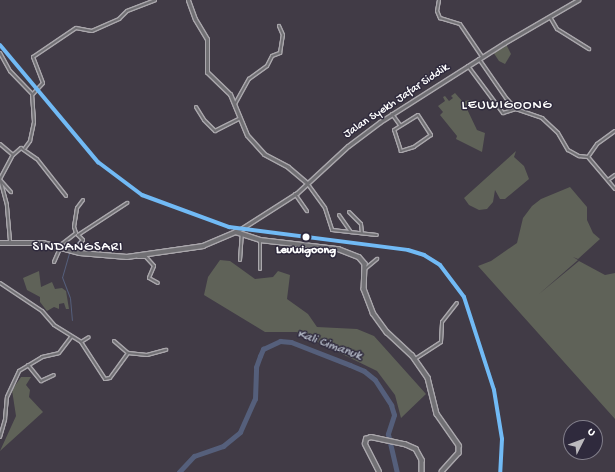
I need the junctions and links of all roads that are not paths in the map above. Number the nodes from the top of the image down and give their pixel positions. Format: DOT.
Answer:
graph roads {
  1 [pos="154,0"];
  2 [pos="188,0"];
  3 [pos="439,0"];
  4 [pos="578,0"];
  5 [pos="550,17"];
  6 [pos="279,26"];
  7 [pos="589,49"];
  8 [pos="0,53"];
  9 [pos="481,58"];
  10 [pos="468,66"];
  11 [pos="32,94"];
  12 [pos="235,104"];
  13 [pos="522,104"];
  14 [pos="196,107"];
  15 [pos="516,109"];
  16 [pos="392,114"];
  17 [pos="240,118"];
  18 [pos="400,125"];
  19 [pos="615,131"];
  20 [pos="0,144"];
  21 [pos="25,148"];
  22 [pos="13,155"];
  23 [pos="588,157"];
  24 [pos="615,175"];
  25 [pos="0,180"];
  26 [pos="608,180"];
  27 [pos="307,183"];
  28 [pos="615,189"];
  29 [pos="11,192"];
  30 [pos="295,194"];
  31 [pos="66,196"];
  32 [pos="83,200"];
  33 [pos="127,203"];
  34 [pos="307,211"];
  35 [pos="349,212"];
  36 [pos="339,215"];
  37 [pos="236,232"];
  38 [pos="351,232"];
  39 [pos="362,233"];
  40 [pos="242,234"];
  41 [pos="377,234"];
  42 [pos="76,235"];
  43 [pos="10,238"];
  44 [pos="260,240"];
  45 [pos="0,243"];
  46 [pos="62,245"];
  47 [pos="73,251"];
  48 [pos="127,256"];
  49 [pos="377,259"];
  50 [pos="240,260"];
  51 [pos="54,262"];
  52 [pos="260,269"];
  53 [pos="365,269"];
  54 [pos="0,283"];
  55 [pos="158,283"];
  56 [pos="457,303"];
  57 [pos="71,336"];
  58 [pos="89,337"];
  59 [pos="114,341"];
  60 [pos="81,342"];
  61 [pos="166,350"];
  62 [pos="128,354"];
  63 [pos="415,359"];
  64 [pos="28,364"];
  65 [pos="54,375"];
  66 [pos="0,437"];
  67 [pos="379,472"];
  68 [pos="422,472"];
  69 [pos="442,472"];
  1 -- 11 [label="street"];
  2 -- 12 [label="main road"];
  3 -- 9 [label="street"];
  4 -- 5 [label="main road, Jalan Syekh Jafar Siddik"];
  5 -- 7 [label="street"];
  5 -- 9 [label="main road, Jalan Syekh Jafar Siddik"];
  6 -- 12 [label="street"];
  8 -- 11 [label="street"];
  9 -- 10 [label="main road, Jalan Syekh Jafar Siddik"];
  9 -- 15 [label="street"];
  10 -- 15 [label="street"];
  10 -- 16 [label="main road, Jalan Syekh Jafar Siddik"];
  11 -- 21 [label="street"];
  12 -- 17 [label="main road"];
  13 -- 15 [label="street"];
  14 -- 17 [label="street"];
  15 -- 23 [label="street"];
  16 -- 18 [label="street"];
  16 -- 27 [label="main road, Jalan Syekh Jafar Siddik"];
  17 -- 27 [label="main road"];
  18 -- 18 [label="street"];
  19 -- 23 [label="street"];
  20 -- 22 [label="street"];
  21 -- 22 [label="street"];
  21 -- 31 [label="street"];
  22 -- 25 [label="street"];
  23 -- 26 [label="street"];
  24 -- 26 [label="street"];
  25 -- 29 [label="street"];
  25 -- 43 [label="street"];
  26 -- 28 [label="street"];
  27 -- 30 [label="main road, Jalan Syekh Jafar Siddik"];
  27 -- 38 [label="street"];
  30 -- 34 [label="street"];
  30 -- 37 [label="main road, Jalan Syekh Jafar Siddik"];
  32 -- 42 [label="street"];
  33 -- 42 [label="street"];
  35 -- 39 [label="street"];
  36 -- 38 [label="street"];
  37 -- 40 [label="main road"];
  37 -- 48 [label="main road"];
  38 -- 39 [label="street"];
  39 -- 41 [label="street"];
  40 -- 44 [label="main road"];
  40 -- 50 [label="street"];
  42 -- 46 [label="street"];
  42 -- 47 [label="street"];
  43 -- 45 [label="main road"];
  43 -- 46 [label="main road"];
  44 -- 52 [label="street"];
  44 -- 53 [label="main road"];
  46 -- 47 [label="main road"];
  46 -- 51 [label="street"];
  47 -- 48 [label="main road"];
  48 -- 55 [label="street"];
  49 -- 53 [label="street"];
  53 -- 63 [label="main road"];
  54 -- 57 [label="street"];
  56 -- 63 [label="street"];
  57 -- 60 [label="street"];
  57 -- 64 [label="street"];
  58 -- 60 [label="street"];
  59 -- 62 [label="street"];
  60 -- 62 [label="street"];
  61 -- 62 [label="street"];
  63 -- 69 [label="main road"];
  64 -- 65 [label="street"];
  64 -- 66 [label="street"];
  67 -- 68 [label="main road"];
}
